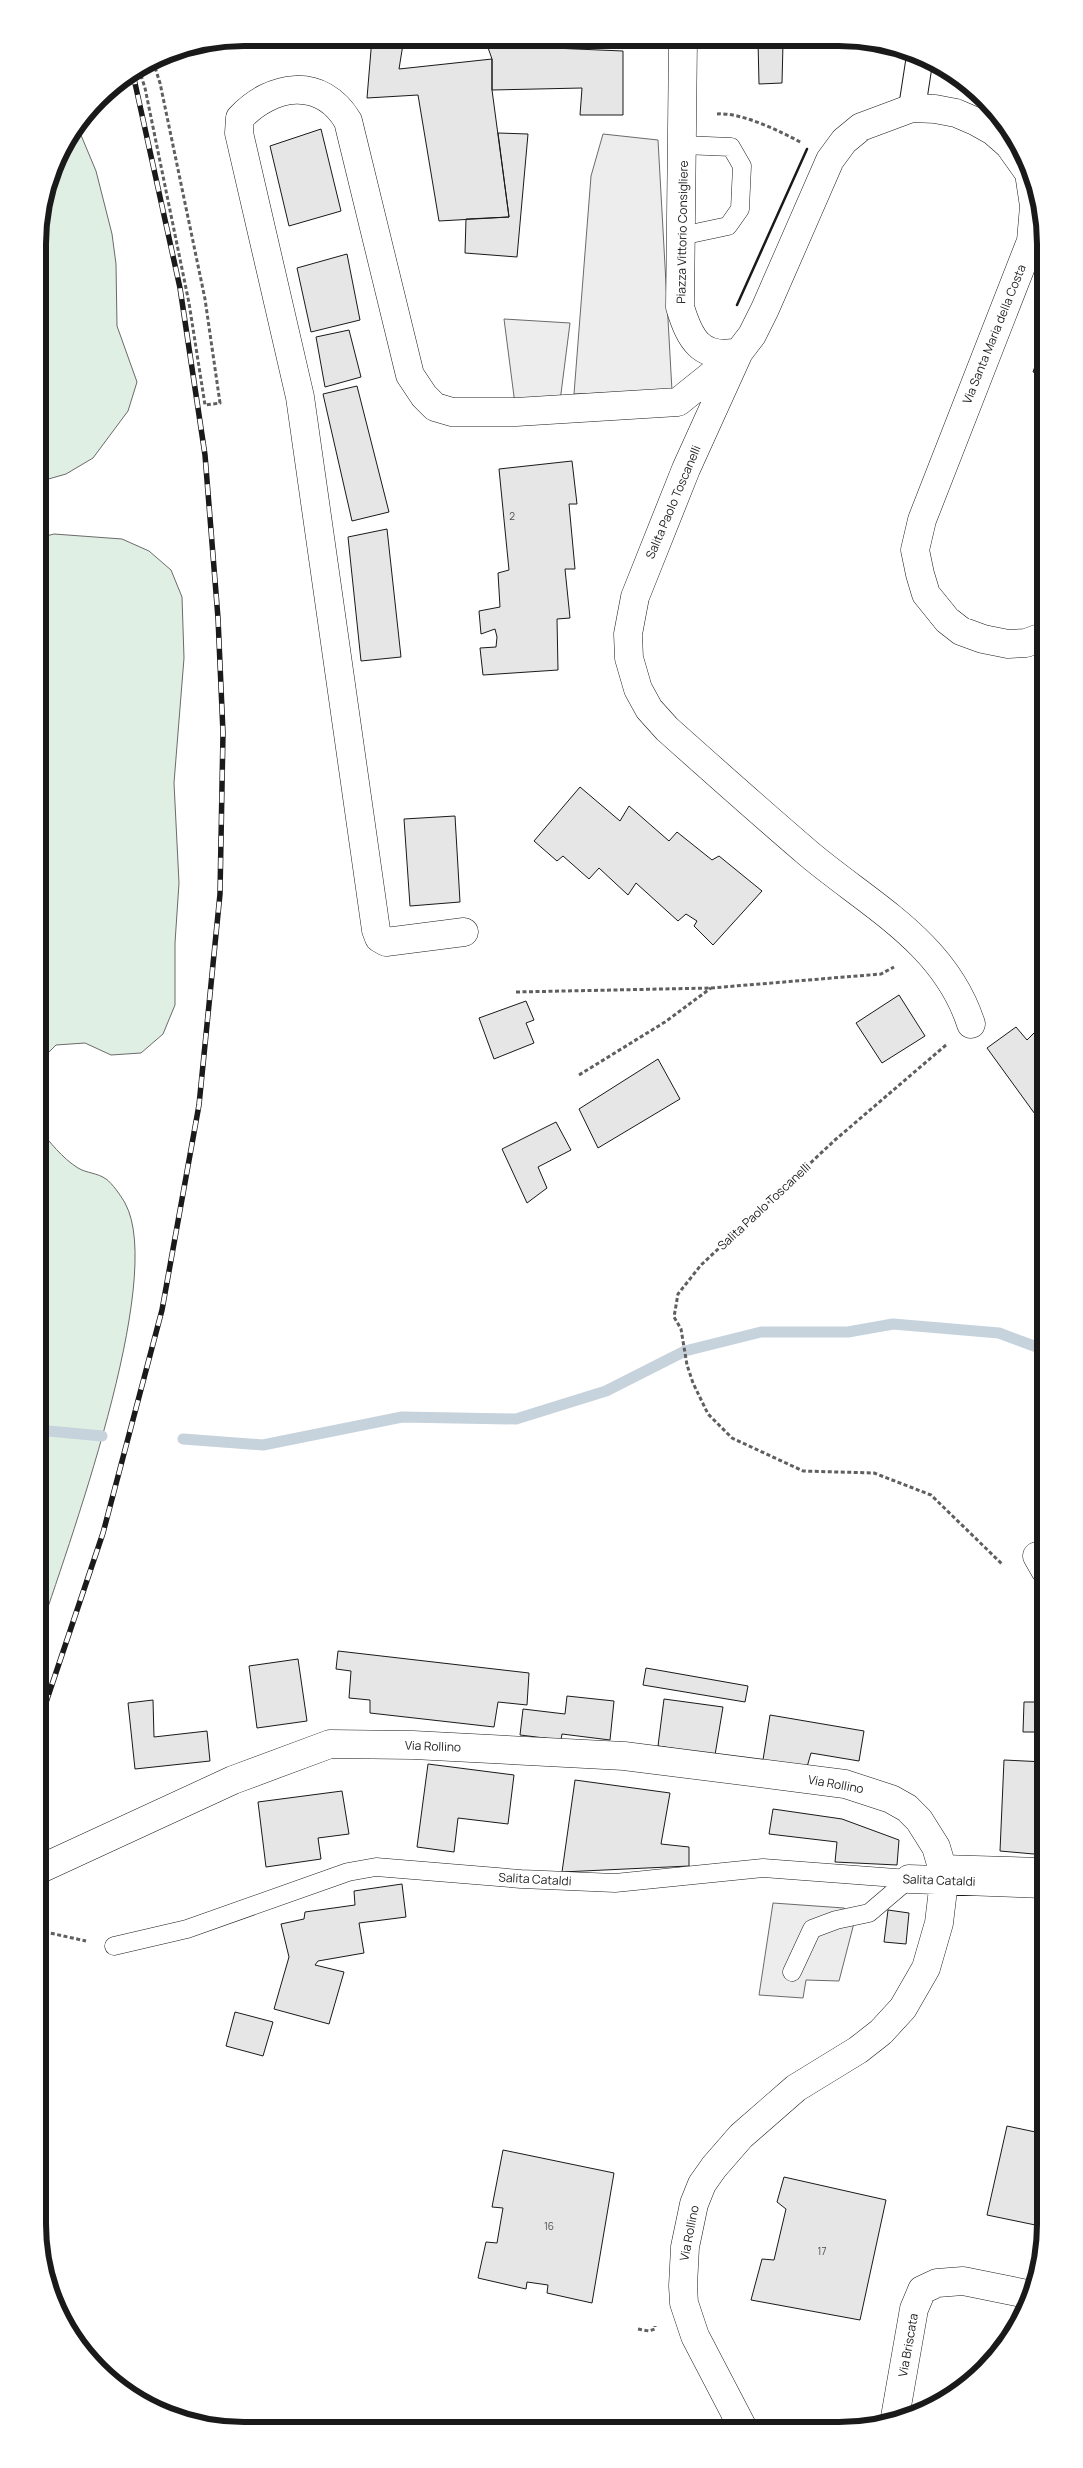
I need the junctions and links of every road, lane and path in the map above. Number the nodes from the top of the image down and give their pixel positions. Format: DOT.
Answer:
graph roads {
  1 [pos="683,46"];
  2 [pos="919,63"];
  3 [pos="155,68"];
  4 [pos="142,75"];
  5 [pos="912,108"];
  6 [pos="683,116"];
  7 [pos="683,145"];
  8 [pos="1012,150"];
  9 [pos="830,160"];
  10 [pos="1034,210"];
  11 [pos="681,236"];
  12 [pos="739,352"];
  13 [pos="1037,639"];
  14 [pos="464,932"];
  15 [pos="928,950"];
  16 [pos="711,988"];
  17 [pos="516,992"];
  18 [pos="971,1024"];
  19 [pos="579,1075"];
  20 [pos="1007,1568"];
  21 [pos="46,1866"];
  22 [pos="1037,1866"];
  23 [pos="943,1872"];
  24 [pos="909,1879"];
  25 [pos="1037,1883"];
  26 [pos="46,1934"];
  27 [pos="114,1946"];
  28 [pos="792,1972"];
  29 [pos="1024,2293"];
  30 [pos="896,2413"];
  31 [pos="740,2422"];
  1 -- 6 [label="street, Piazza Vittorio Consigliere"];
  2 -- 5 [label="street"];
  3 -- 4 [label="path"];
  5 -- 8 [label="street, Via Santa Maria della Costa"];
  5 -- 9 [label="street, Via Santa Maria della Costa"];
  6 -- 7 [label="street, Piazza Vittorio Consigliere"];
  6 -- 9 [label="path"];
  7 -- 11 [label="street, Piazza Vittorio Consigliere"];
  7 -- 11 [label="lane"];
  9 -- 12 [label="street, Via Santa Maria della Costa"];
  10 -- 13 [label="street, Via Santa Maria della Costa"];
  11 -- 12 [label="street, Piazza Vittorio Consigliere"];
  12 -- 14 [label="street"];
  12 -- 15 [label="street, Salita Paolo Toscanelli"];
  15 -- 16 [label="path"];
  15 -- 18 [label="street"];
  16 -- 17 [label="path"];
  16 -- 19 [label="path"];
  18 -- 20 [label="path, Salita Paolo Toscanelli"];
  21 -- 23 [label="street, Via Rollino"];
  22 -- 23 [label="lane"];
  23 -- 24 [label="street, Salita Cataldi"];
  23 -- 25 [label="street, Salita Cataldi"];
  23 -- 31 [label="street, Via Rollino"];
  24 -- 27 [label="lane, Salita Cataldi"];
  24 -- 28 [label="lane"];
  26 -- 27 [label="path"];
  29 -- 30 [label="street, Via Briscata"];
}
